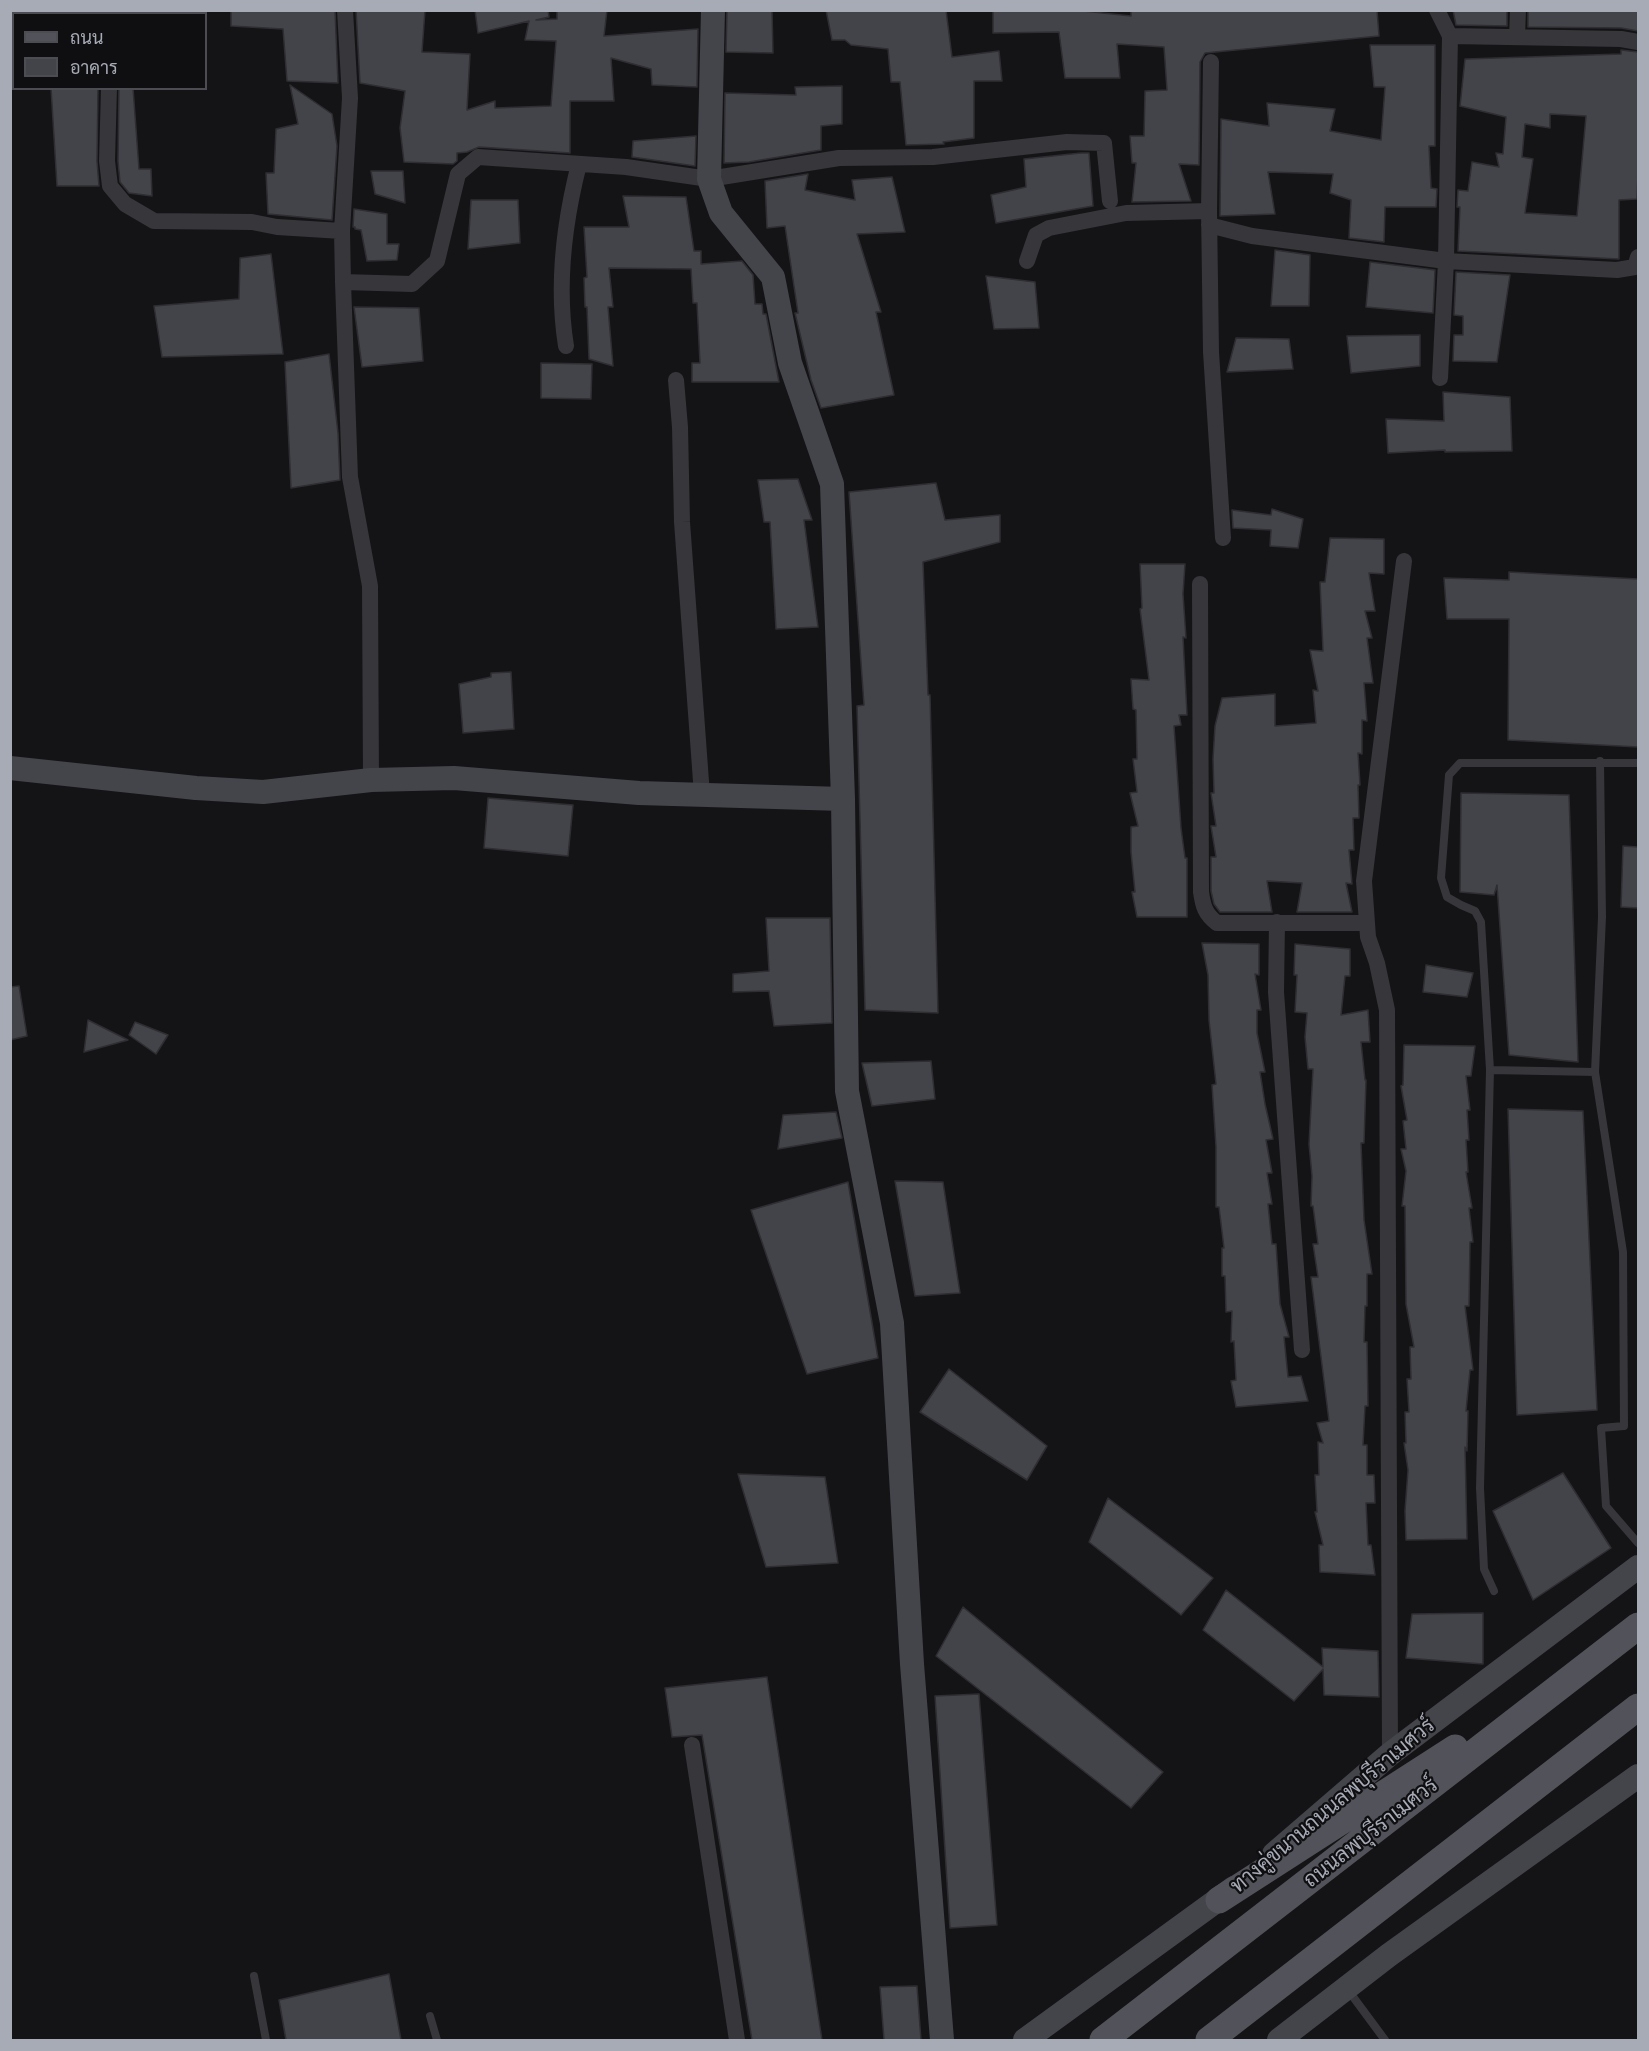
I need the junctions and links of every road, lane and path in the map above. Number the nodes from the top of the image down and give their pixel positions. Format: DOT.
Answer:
graph roads {
  1 [pos="345,10"];
  2 [pos="713,10"];
  3 [pos="1437,10"];
  4 [pos="1518,10"];
  5 [pos="1450,36"];
  6 [pos="1517,37"];
  7 [pos="1638,42"];
  8 [pos="1211,62"];
  9 [pos="109,90"];
  10 [pos="579,164"];
  11 [pos="709,180"];
  12 [pos="1110,201"];
  13 [pos="1209,218"];
  14 [pos="342,231"];
  15 [pos="1638,257"];
  16 [pos="1027,261"];
  17 [pos="1446,261"];
  18 [pos="343,282"];
  19 [pos="566,346"];
  20 [pos="1440,378"];
  21 [pos="676,380"];
  22 [pos="1223,538"];
  23 [pos="1404,561"];
  24 [pos="1200,584"];
  25 [pos="1600,761"];
  26 [pos="1638,763"];
  27 [pos="10,768"];
  28 [pos="371,780"];
  29 [pos="702,795"];
  30 [pos="843,799"];
  31 [pos="1277,922"];
  32 [pos="1367,923"];
  33 [pos="1490,1070"];
  34 [pos="1595,1072"];
  35 [pos="1302,1350"];
  36 [pos="1638,1543"];
  37 [pos="1638,1567"];
  38 [pos="1494,1591"];
  39 [pos="1638,1626"];
  40 [pos="1616,1644"];
  41 [pos="1638,1707"];
  42 [pos="692,1745"];
  43 [pos="1390,1754"];
  44 [pos="1638,1776"];
  45 [pos="1220,1900"];
  46 [pos="254,1976"];
  47 [pos="1347,1988"];
  48 [pos="430,2016"];
  49 [pos="266,2040"];
  50 [pos="436,2040"];
  51 [pos="736,2040"];
  52 [pos="942,2040"];
  53 [pos="1025,2040"];
  54 [pos="1103,2040"];
  55 [pos="1209,2040"];
  56 [pos="1280,2040"];
  57 [pos="1385,2040"];
  1 -- 14 [label="street"];
  2 -- 11 [label="street"];
  3 -- 5 [label="street"];
  4 -- 6 [label="street"];
  5 -- 6 [label="street"];
  5 -- 17 [label="street"];
  6 -- 7 [label="street"];
  8 -- 13 [label="street"];
  9 -- 14 [label="street"];
  10 -- 11 [label="street"];
  10 -- 18 [label="street"];
  10 -- 19 [label="street"];
  11 -- 12 [label="street"];
  11 -- 30 [label="street"];
  13 -- 16 [label="street"];
  13 -- 17 [label="street"];
  13 -- 22 [label="street"];
  14 -- 18 [label="street"];
  15 -- 17 [label="street"];
  17 -- 20 [label="street"];
  18 -- 28 [label="street"];
  21 -- 29 [label="street"];
  23 -- 32 [label="street"];
  24 -- 31 [label="street"];
  25 -- 26 [label="lane"];
  25 -- 33 [label="lane"];
  25 -- 34 [label="lane"];
  27 -- 28 [label="street"];
  28 -- 29 [label="street"];
  29 -- 30 [label="street"];
  30 -- 52 [label="street"];
  31 -- 32 [label="street"];
  31 -- 35 [label="street"];
  32 -- 43 [label="street"];
  33 -- 34 [label="lane"];
  33 -- 38 [label="lane"];
  34 -- 36 [label="lane"];
  37 -- 43 [label="street, ทางคู่ขนานถนนลพบุรีราเมศวร์"];
  39 -- 40 [label="main road, ถนนลพบุรีราเมศวร์"];
  40 -- 45 [label="main road"];
  40 -- 54 [label="main road, ถนนลพบุรีราเมศวร์"];
  41 -- 55 [label="main road"];
  42 -- 51 [label="street"];
  43 -- 45 [label="street, ทางคู่ขนานถนนลพบุรีราเมศวร์"];
  44 -- 47 [label="street"];
  45 -- 53 [label="street, ทางคู่ขนานถนนลพบุรีราเมศวร์"];
  46 -- 49 [label="lane"];
  47 -- 56 [label="street"];
  47 -- 57 [label="lane"];
  48 -- 50 [label="lane"];
}
